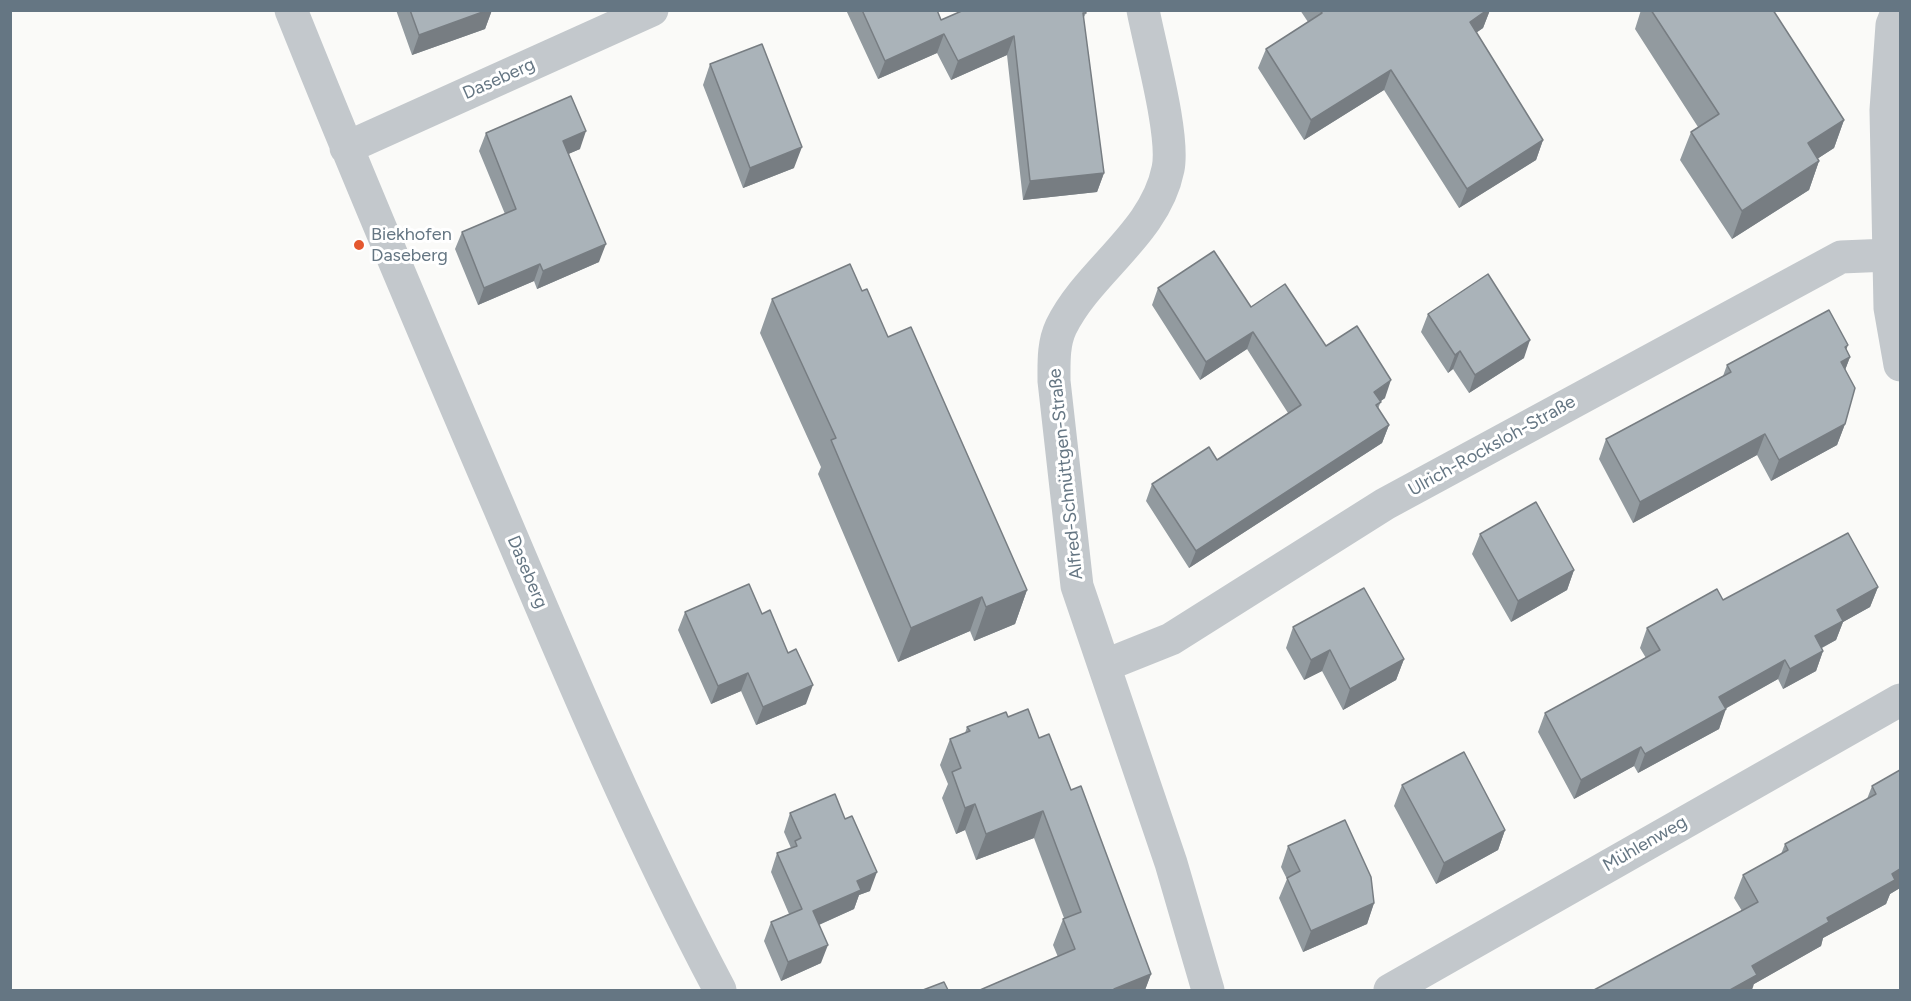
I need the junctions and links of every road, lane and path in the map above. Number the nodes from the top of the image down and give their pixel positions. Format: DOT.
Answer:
graph roads {
  1 [pos="291,10"];
  2 [pos="652,10"];
  3 [pos="1143,10"];
  4 [pos="1898,10"];
  5 [pos="346,148"];
  6 [pos="1889,255"];
  7 [pos="1900,365"];
  8 [pos="1106,665"];
  9 [pos="1900,700"];
  10 [pos="720,990"];
  11 [pos="1208,990"];
  12 [pos="1390,990"];
  1 -- 5 [label="street, Daseberg"];
  2 -- 5 [label="street, Daseberg"];
  3 -- 8 [label="street, Alfred-Schnüttgen-Straße"];
  4 -- 6 [label="street"];
  5 -- 10 [label="street, Daseberg"];
  6 -- 7 [label="street"];
  6 -- 8 [label="street, Ulrich-Rocksloh-Straße"];
  8 -- 11 [label="street, Alfred-Schnüttgen-Straße"];
  9 -- 12 [label="street, Mühlenweg"];
}
